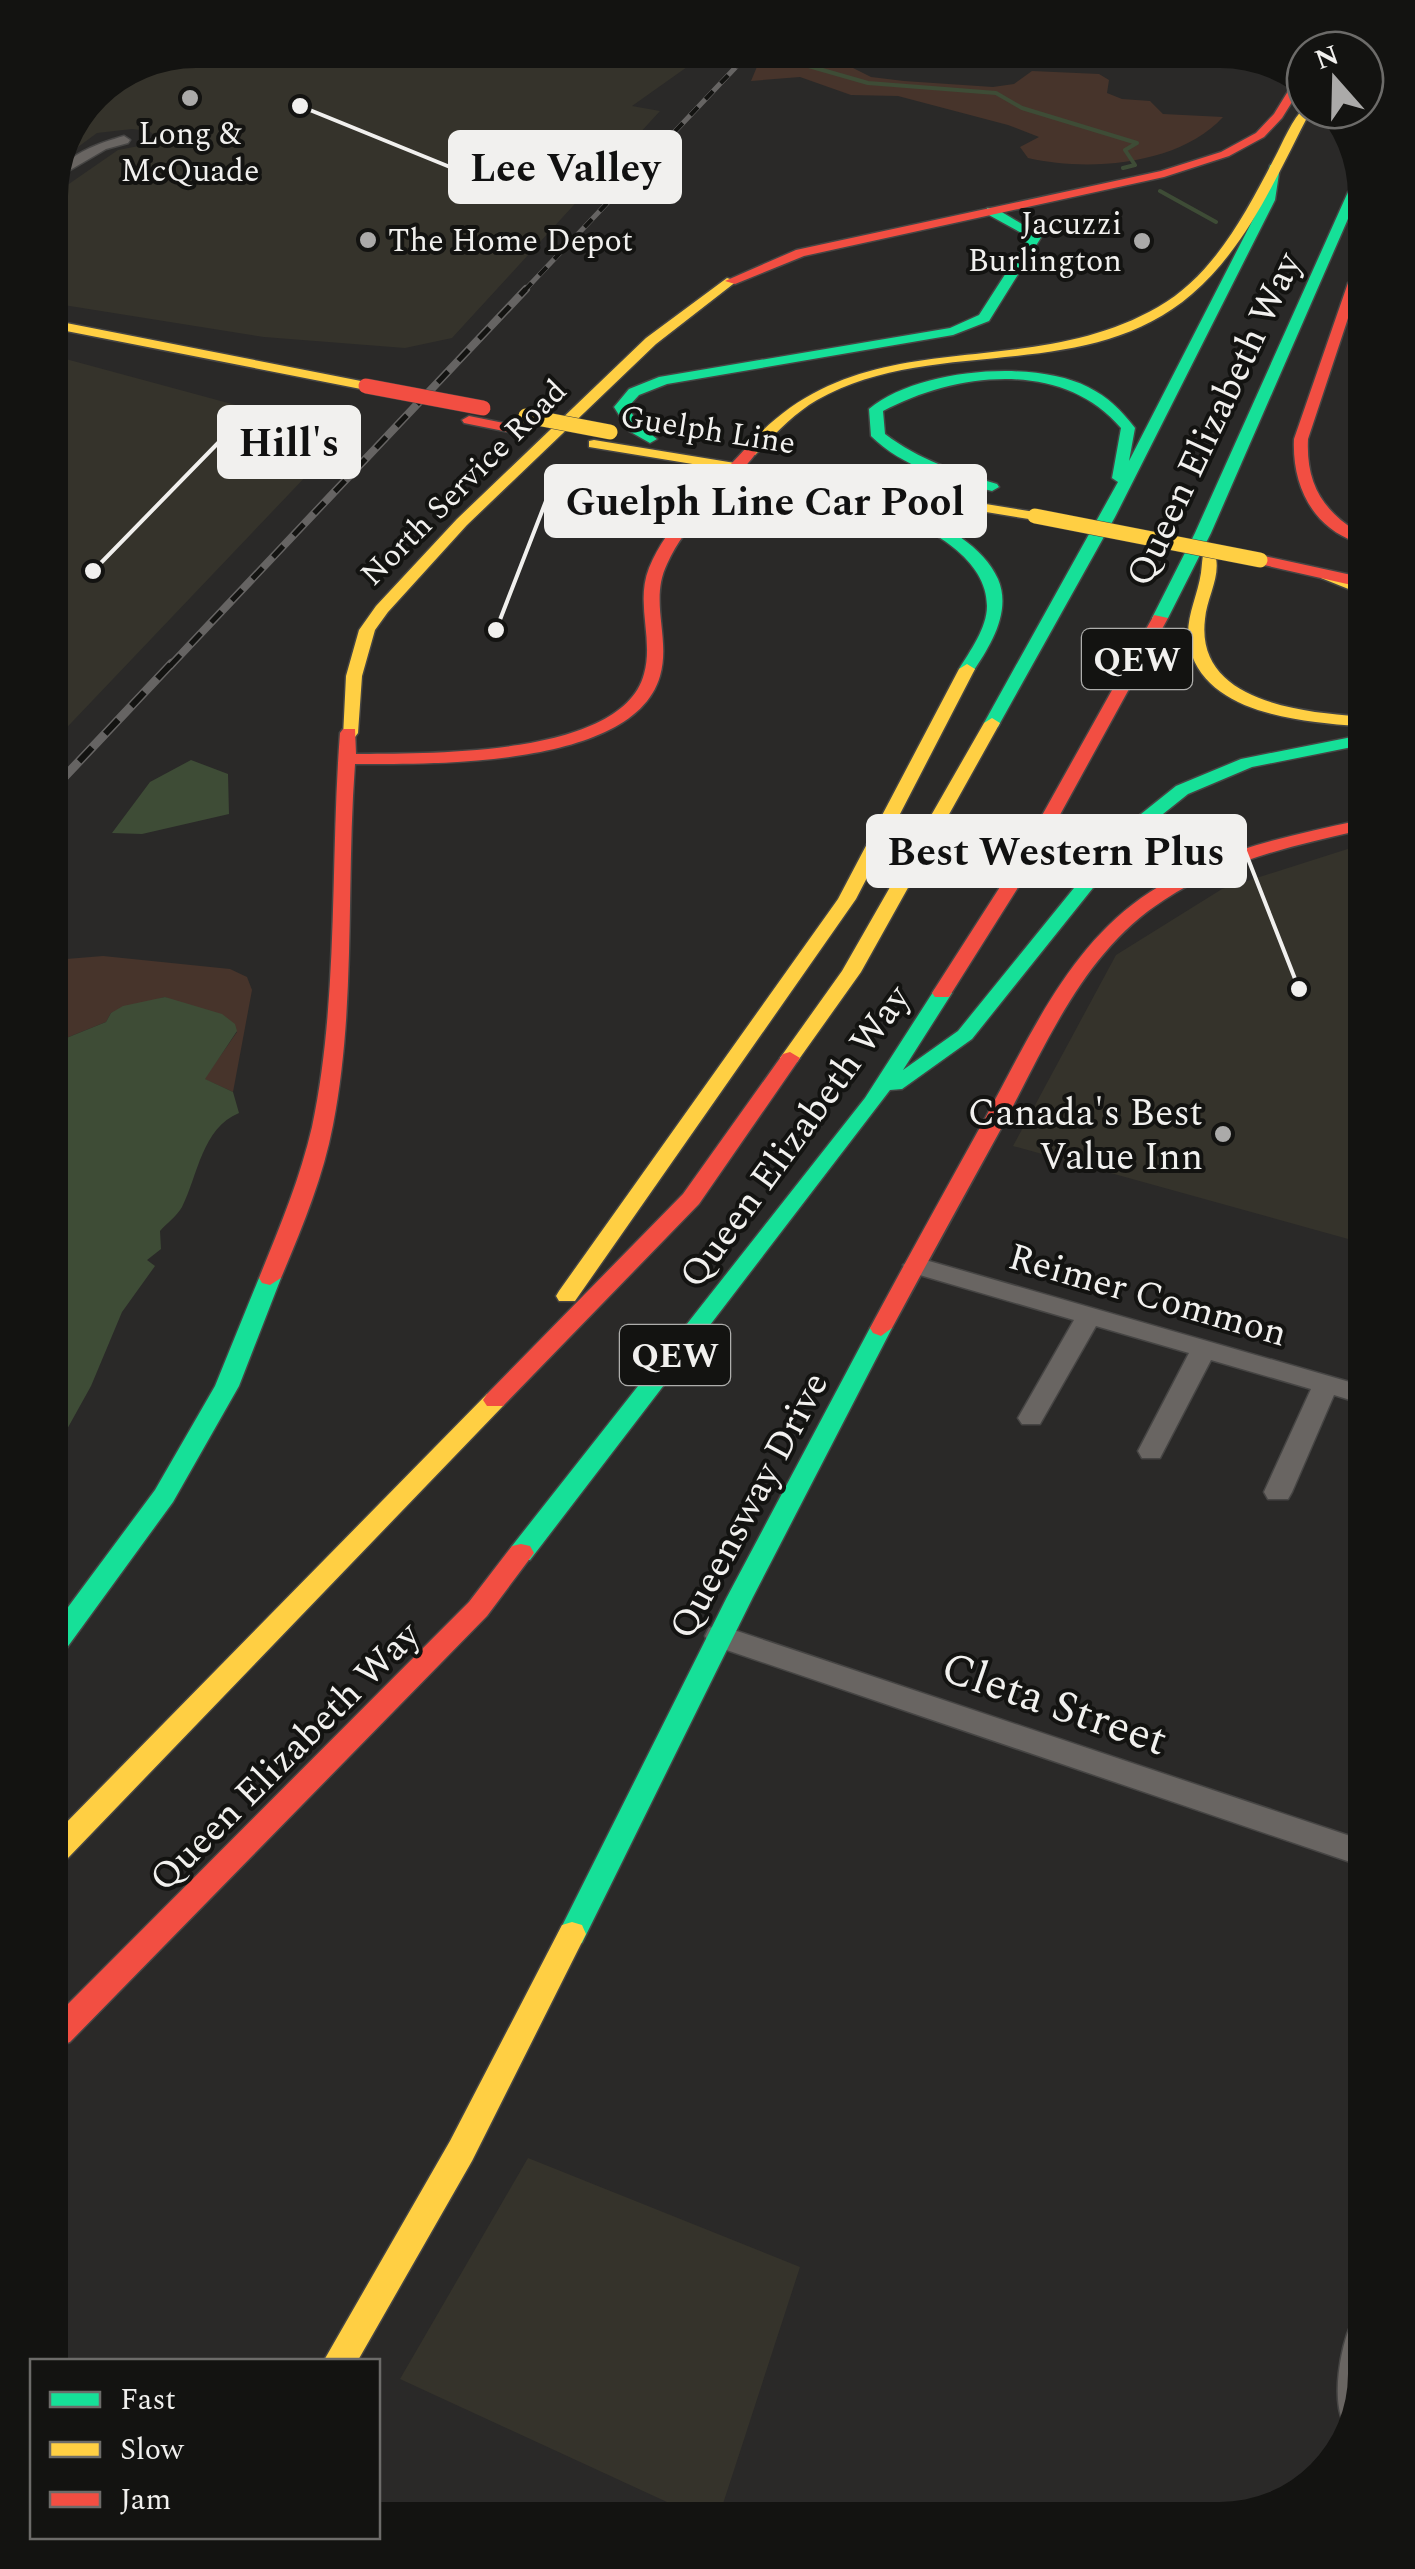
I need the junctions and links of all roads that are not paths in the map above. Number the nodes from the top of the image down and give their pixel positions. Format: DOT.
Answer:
graph roads {
  1 [pos="1285,105"];
  2 [pos="1295,130"];
  3 [pos="124,140"];
  4 [pos="71,166"];
  5 [pos="1274,167"];
  6 [pos="1348,205"];
  7 [pos="991,211"];
  8 [pos="1348,302"];
  9 [pos="68,328"];
  10 [pos="68,341"];
  11 [pos="360,392"];
  12 [pos="602,438"];
  13 [pos="650,439"];
  14 [pos="743,461"];
  15 [pos="796,476"];
  16 [pos="992,487"];
  17 [pos="1041,507"];
  18 [pos="1108,517"];
  19 [pos="1202,533"];
  20 [pos="1348,533"];
  21 [pos="1265,550"];
  22 [pos="1348,557"];
  23 [pos="1348,582"];
  24 [pos="1348,721"];
  25 [pos="1348,743"];
  26 [pos="346,759"];
  27 [pos="1348,828"];
  28 [pos="873,1101"];
  29 [pos="915,1265"];
  30 [pos="1089,1316"];
  31 [pos="1204,1349"];
  32 [pos="1326,1384"];
  33 [pos="1348,1390"];
  34 [pos="1032,1418"];
  35 [pos="1151,1452"];
  36 [pos="1278,1492"];
  37 [pos="363,1538"];
  38 [pos="68,1628"];
  39 [pos="718,1636"];
  40 [pos="68,1840"];
  41 [pos="1348,1848"];
  42 [pos="68,2025"];
  43 [pos="341,2359"];
  1 -- 7 [label="main road, North Service Road"];
  2 -- 5 [label="main road, Queen Elizabeth Way / QEW"];
  3 -- 4 [label="street"];
  5 -- 14 [label="main road"];
  5 -- 18 [label="main road, Queen Elizabeth Way / QEW"];
  6 -- 19 [label="main road, Queen Elizabeth Way / QEW"];
  7 -- 13 [label="main road"];
  7 -- 26 [label="main road, North Service Road"];
  8 -- 20 [label="main road"];
  9 -- 11 [label="main road, Guelph Line"];
  10 -- 11 [label="main road, Guelph Line"];
  11 -- 12 [label="main road, Guelph Line, bridge"];
  12 -- 13 [label="main road, Guelph Line"];
  12 -- 14 [label="main road, Guelph Line"];
  13 -- 14 [label="main road, Guelph Line"];
  14 -- 15 [label="main road, Guelph Line"];
  14 -- 16 [label="main road, Guelph Line"];
  14 -- 26 [label="main road"];
  15 -- 17 [label="main road, Guelph Line"];
  15 -- 37 [label="main road"];
  16 -- 17 [label="main road, Guelph Line"];
  16 -- 18 [label="main road"];
  17 -- 21 [label="main road, Guelph Line, bridge"];
  18 -- 37 [label="main road, Queen Elizabeth Way / QEW"];
  19 -- 24 [label="main road"];
  19 -- 28 [label="main road, Queen Elizabeth Way / QEW"];
  21 -- 22 [label="main road, Guelph Line"];
  21 -- 23 [label="main road, Guelph Line"];
  25 -- 28 [label="main road"];
  26 -- 38 [label="main road, North Service Road"];
  27 -- 29 [label="main road, Queensway Drive"];
  28 -- 42 [label="main road, Queen Elizabeth Way / QEW"];
  29 -- 30 [label="street, Reimer Common"];
  29 -- 39 [label="main road, Queensway Drive"];
  30 -- 31 [label="street, Reimer Common"];
  30 -- 34 [label="street"];
  31 -- 32 [label="street, Reimer Common"];
  31 -- 35 [label="street"];
  32 -- 33 [label="street, Reimer Common"];
  32 -- 36 [label="street"];
  37 -- 40 [label="main road, Queen Elizabeth Way / QEW"];
  39 -- 41 [label="street, Cleta Street"];
  39 -- 43 [label="main road, Queensway Drive"];
}
